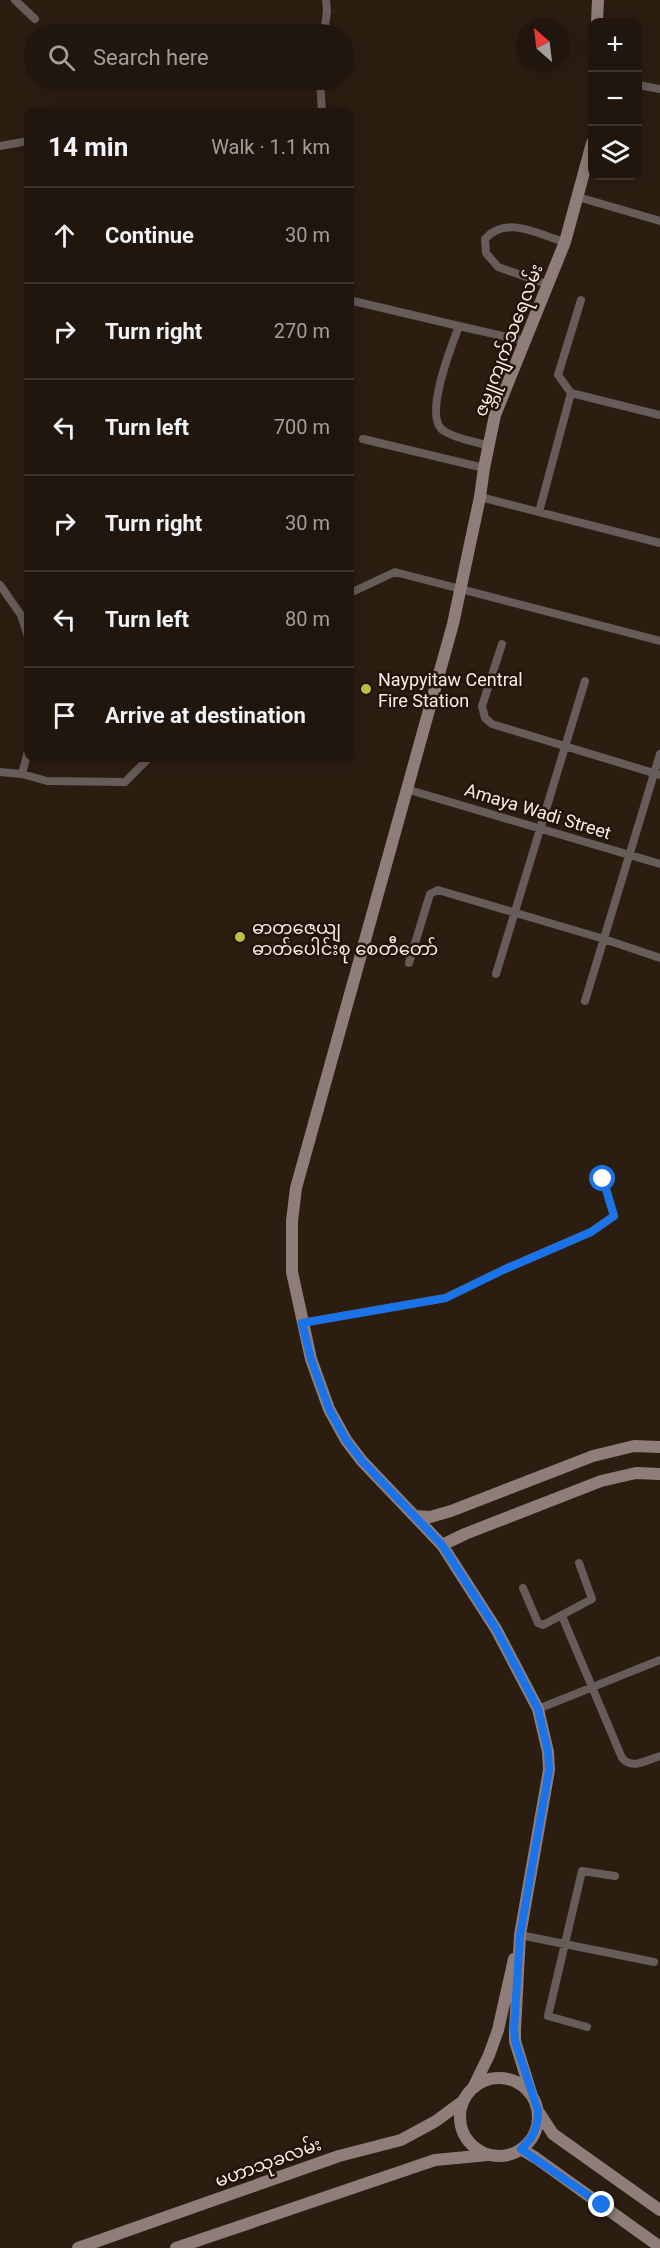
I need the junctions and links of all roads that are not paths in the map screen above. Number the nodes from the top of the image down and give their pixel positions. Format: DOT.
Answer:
graph roads {
  1 [pos="15,0"];
  2 [pos="326,0"];
  3 [pos="598,0"];
  4 [pos="597,18"];
  5 [pos="35,19"];
  6 [pos="325,24"];
  7 [pos="642,86"];
  8 [pos="660,89"];
  9 [pos="321,90"];
  10 [pos="322,108"];
  11 [pos="24,142"];
  12 [pos="0,146"];
  13 [pos="588,158"];
  14 [pos="578,196"];
  15 [pos="660,220"];
  16 [pos="565,242"];
  17 [pos="549,285"];
  18 [pos="581,300"];
  19 [pos="354,301"];
  20 [pos="459,326"];
  21 [pos="525,341"];
  22 [pos="570,393"];
  23 [pos="660,416"];
  24 [pos="363,439"];
  25 [pos="488,446"];
  26 [pos="484,468"];
  27 [pos="480,497"];
  28 [pos="539,512"];
  29 [pos="660,543"];
  30 [pos="0,585"];
  31 [pos="460,589"];
  32 [pos="354,591"];
  33 [pos="24,624"];
  34 [pos="660,642"];
  35 [pos="502,644"];
  36 [pos="585,681"];
  37 [pos="564,747"];
  38 [pos="660,754"];
  39 [pos="25,762"];
  40 [pos="145,762"];
  41 [pos="0,772"];
  42 [pos="22,774"];
  43 [pos="657,775"];
  44 [pos="406,789"];
  45 [pos="539,827"];
  46 [pos="629,855"];
  47 [pos="660,864"];
  48 [pos="513,912"];
  49 [pos="604,939"];
  50 [pos="660,958"];
  51 [pos="409,963"];
  52 [pos="496,974"];
  53 [pos="585,1001"];
  54 [pos="603,1179"];
  55 [pos="302,1323"];
  56 [pos="660,1447"];
  57 [pos="660,1474"];
  58 [pos="416,1516"];
  59 [pos="442,1545"];
  60 [pos="579,1563"];
  61 [pos="523,1588"];
  62 [pos="562,1616"];
  63 [pos="660,1660"];
  64 [pos="593,1687"];
  65 [pos="538,1709"];
  66 [pos="660,1756"];
  67 [pos="615,1876"];
  68 [pos="520,1938"];
  69 [pos="564,1943"];
  70 [pos="654,1962"];
  71 [pos="587,2027"];
  72 [pos="473,2088"];
  73 [pos="532,2096"];
  74 [pos="463,2101"];
  75 [pos="538,2111"];
  76 [pos="521,2149"];
  77 [pos="488,2155"];
  78 [pos="660,2210"];
  79 [pos="660,2247"];
  80 [pos="78,2248"];
  81 [pos="176,2248"];
  1 -- 5 [label="street"];
  2 -- 6 [label="street"];
  3 -- 4 [label="main road"];
  7 -- 8 [label="street"];
  9 -- 10 [label="street"];
  11 -- 12 [label="street"];
  13 -- 14 [label="main road, ဇမ္ဘူကျက်သရေလမ်း"];
  14 -- 15 [label="street"];
  14 -- 16 [label="main road, ဇမ္ဘူကျက်သရေလမ်း"];
  16 -- 17 [label="main road, ဇမ္ဘူကျက်သရေလမ်း"];
  16 -- 17 [label="street"];
  17 -- 21 [label="main road, ဇမ္ဘူကျက်သရေလမ်း"];
  18 -- 22 [label="street"];
  19 -- 20 [label="street"];
  20 -- 21 [label="street"];
  20 -- 25 [label="street"];
  21 -- 25 [label="main road, ဇမ္ဘူကျက်သရေလမ်း"];
  22 -- 23 [label="street"];
  22 -- 28 [label="street"];
  24 -- 26 [label="street"];
  25 -- 26 [label="main road, ဇမ္ဘူကျက်သရေလမ်း"];
  26 -- 27 [label="main road, ဇမ္ဘူကျက်သရေလမ်း"];
  27 -- 28 [label="street"];
  27 -- 31 [label="main road, ဇမ္ဘူကျက်သရေလမ်း"];
  28 -- 29 [label="street"];
  30 -- 33 [label="street"];
  31 -- 32 [label="street"];
  31 -- 34 [label="street"];
  31 -- 44 [label="main road, ဇမ္ဘူကျက်သရေလမ်း"];
  35 -- 37 [label="street"];
  36 -- 37 [label="street"];
  37 -- 43 [label="street"];
  37 -- 45 [label="street"];
  38 -- 43 [label="street"];
  39 -- 42 [label="street"];
  40 -- 42 [label="street"];
  41 -- 42 [label="street"];
  43 -- 46 [label="street"];
  44 -- 45 [label="street, Amaya Wadi Street"];
  44 -- 55 [label="main road, ဇမ္ဘူကျက်သရေလမ်း"];
  45 -- 46 [label="street, Amaya Wadi Street"];
  45 -- 48 [label="street"];
  46 -- 47 [label="street, Amaya Wadi Street"];
  46 -- 49 [label="street"];
  48 -- 49 [label="street"];
  48 -- 51 [label="street"];
  48 -- 52 [label="street"];
  49 -- 50 [label="street"];
  49 -- 53 [label="street"];
  54 -- 55 [label="street"];
  55 -- 58 [label="main road, ဇမ္ဘူကျက်သရေလမ်း"];
  56 -- 58 [label="main road"];
  57 -- 59 [label="main road"];
  58 -- 59 [label="main road, ဇမ္ဘူကျက်သရေလမ်း"];
  59 -- 65 [label="main road, ဇမ္ဘူကျက်သရေလမ်း"];
  60 -- 62 [label="street"];
  61 -- 62 [label="street"];
  62 -- 64 [label="street"];
  63 -- 64 [label="street"];
  64 -- 65 [label="street"];
  64 -- 66 [label="street"];
  65 -- 68 [label="main road, ဇမ္ဘူကျက်သရေလမ်း"];
  67 -- 69 [label="street"];
  68 -- 69 [label="street"];
  68 -- 72 [label="main road"];
  68 -- 73 [label="main road"];
  69 -- 70 [label="street"];
  69 -- 71 [label="street"];
  72 -- 73 [label="main road"];
  72 -- 74 [label="main road"];
  73 -- 75 [label="main road"];
  74 -- 77 [label="main road"];
  74 -- 80 [label="main road, မဟာသုခလမ်း"];
  75 -- 76 [label="main road"];
  75 -- 78 [label="main road"];
  76 -- 77 [label="main road"];
  76 -- 79 [label="main road"];
  77 -- 81 [label="main road"];
}
